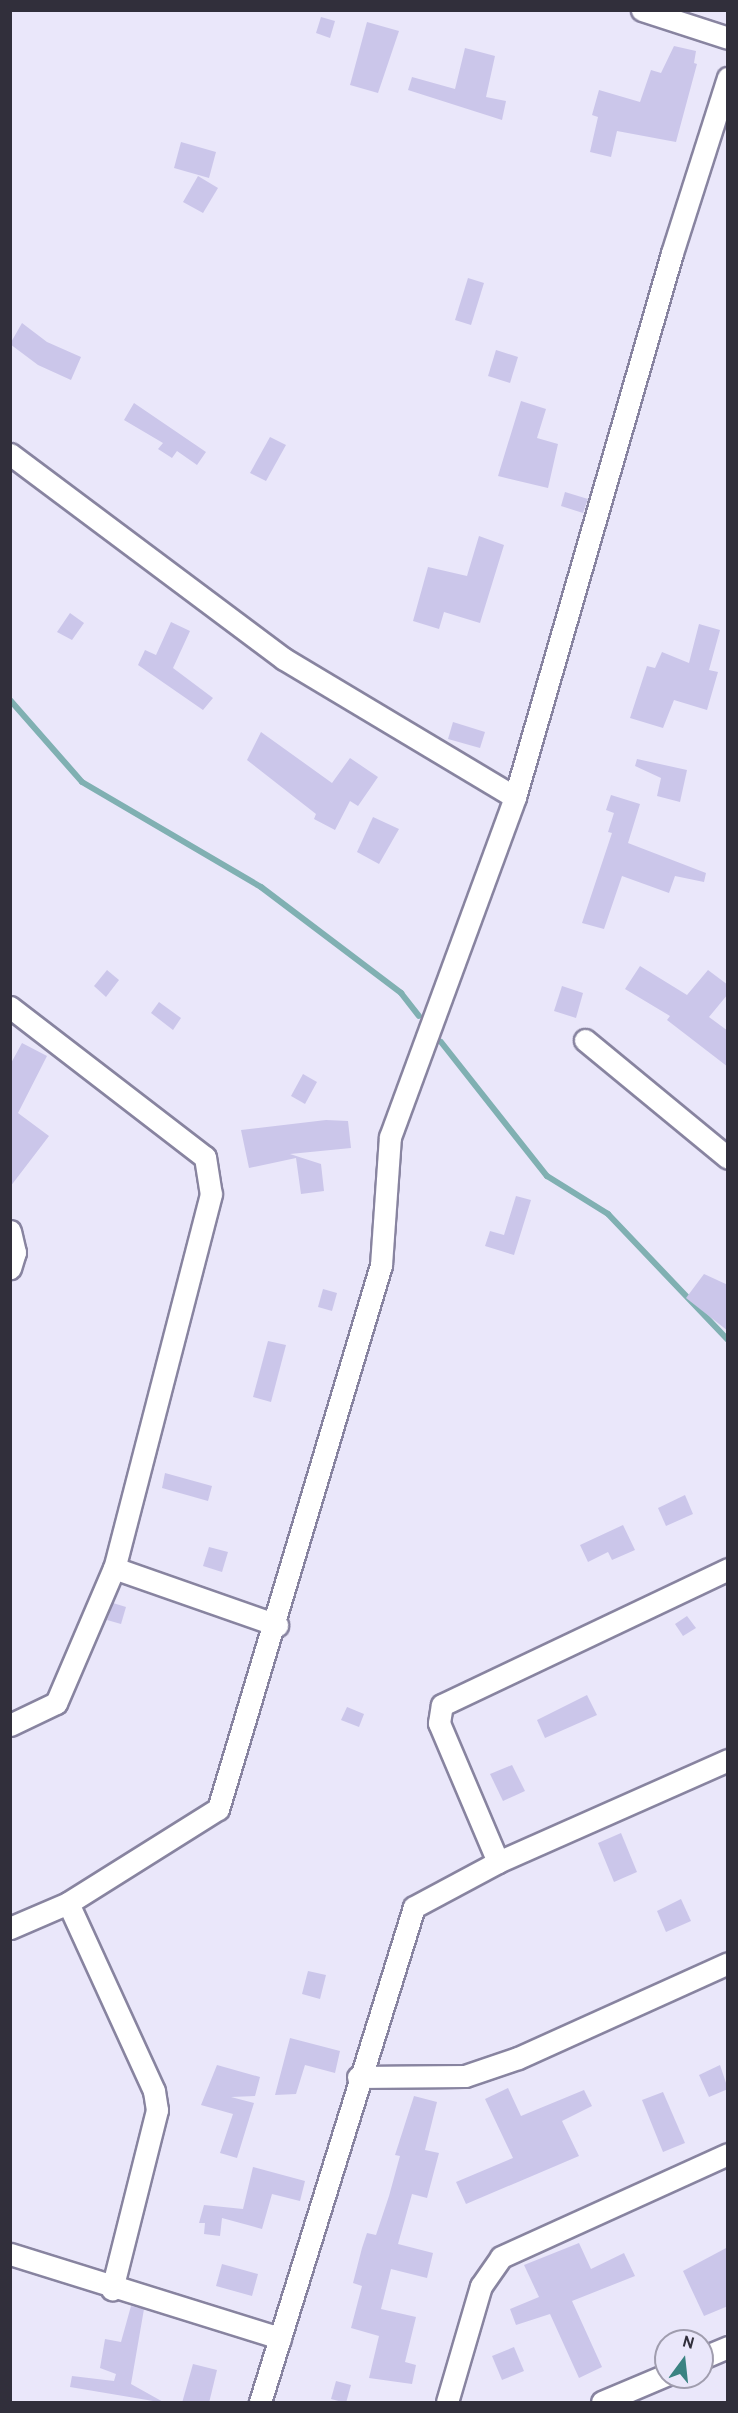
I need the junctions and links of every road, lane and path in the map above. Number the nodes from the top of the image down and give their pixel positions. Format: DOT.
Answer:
graph roads {
  1 [pos="642,10"];
  2 [pos="728,38"];
  3 [pos="728,78"];
  4 [pos="10,454"];
  5 [pos="516,797"];
  6 [pos="10,1007"];
  7 [pos="585,1040"];
  8 [pos="728,1158"];
  9 [pos="10,1231"];
  10 [pos="10,1268"];
  11 [pos="114,1568"];
  12 [pos="728,1569"];
  13 [pos="277,1625"];
  14 [pos="10,1725"];
  15 [pos="728,1761"];
  16 [pos="498,1862"];
  17 [pos="68,1903"];
  18 [pos="10,1928"];
  19 [pos="728,1963"];
  20 [pos="358,2077"];
  21 [pos="728,2154"];
  22 [pos="10,2254"];
  23 [pos="112,2289"];
  24 [pos="280,2338"];
  25 [pos="728,2347"];
  26 [pos="714,2353"];
  27 [pos="654,2379"];
  28 [pos="260,2403"];
  29 [pos="447,2403"];
  30 [pos="602,2403"];
  1 -- 2 [label="street"];
  3 -- 5 [label="street"];
  4 -- 5 [label="street"];
  5 -- 13 [label="street"];
  6 -- 11 [label="street"];
  7 -- 8 [label="street"];
  9 -- 10 [label="street"];
  11 -- 13 [label="street"];
  11 -- 14 [label="street"];
  12 -- 16 [label="street"];
  13 -- 17 [label="street"];
  15 -- 16 [label="street"];
  16 -- 20 [label="street"];
  17 -- 18 [label="street"];
  17 -- 23 [label="street"];
  19 -- 20 [label="street"];
  20 -- 24 [label="street"];
  21 -- 29 [label="street"];
  22 -- 23 [label="street"];
  23 -- 24 [label="street"];
  24 -- 28 [label="street"];
  25 -- 26 [label="street"];
  27 -- 30 [label="street"];
}
